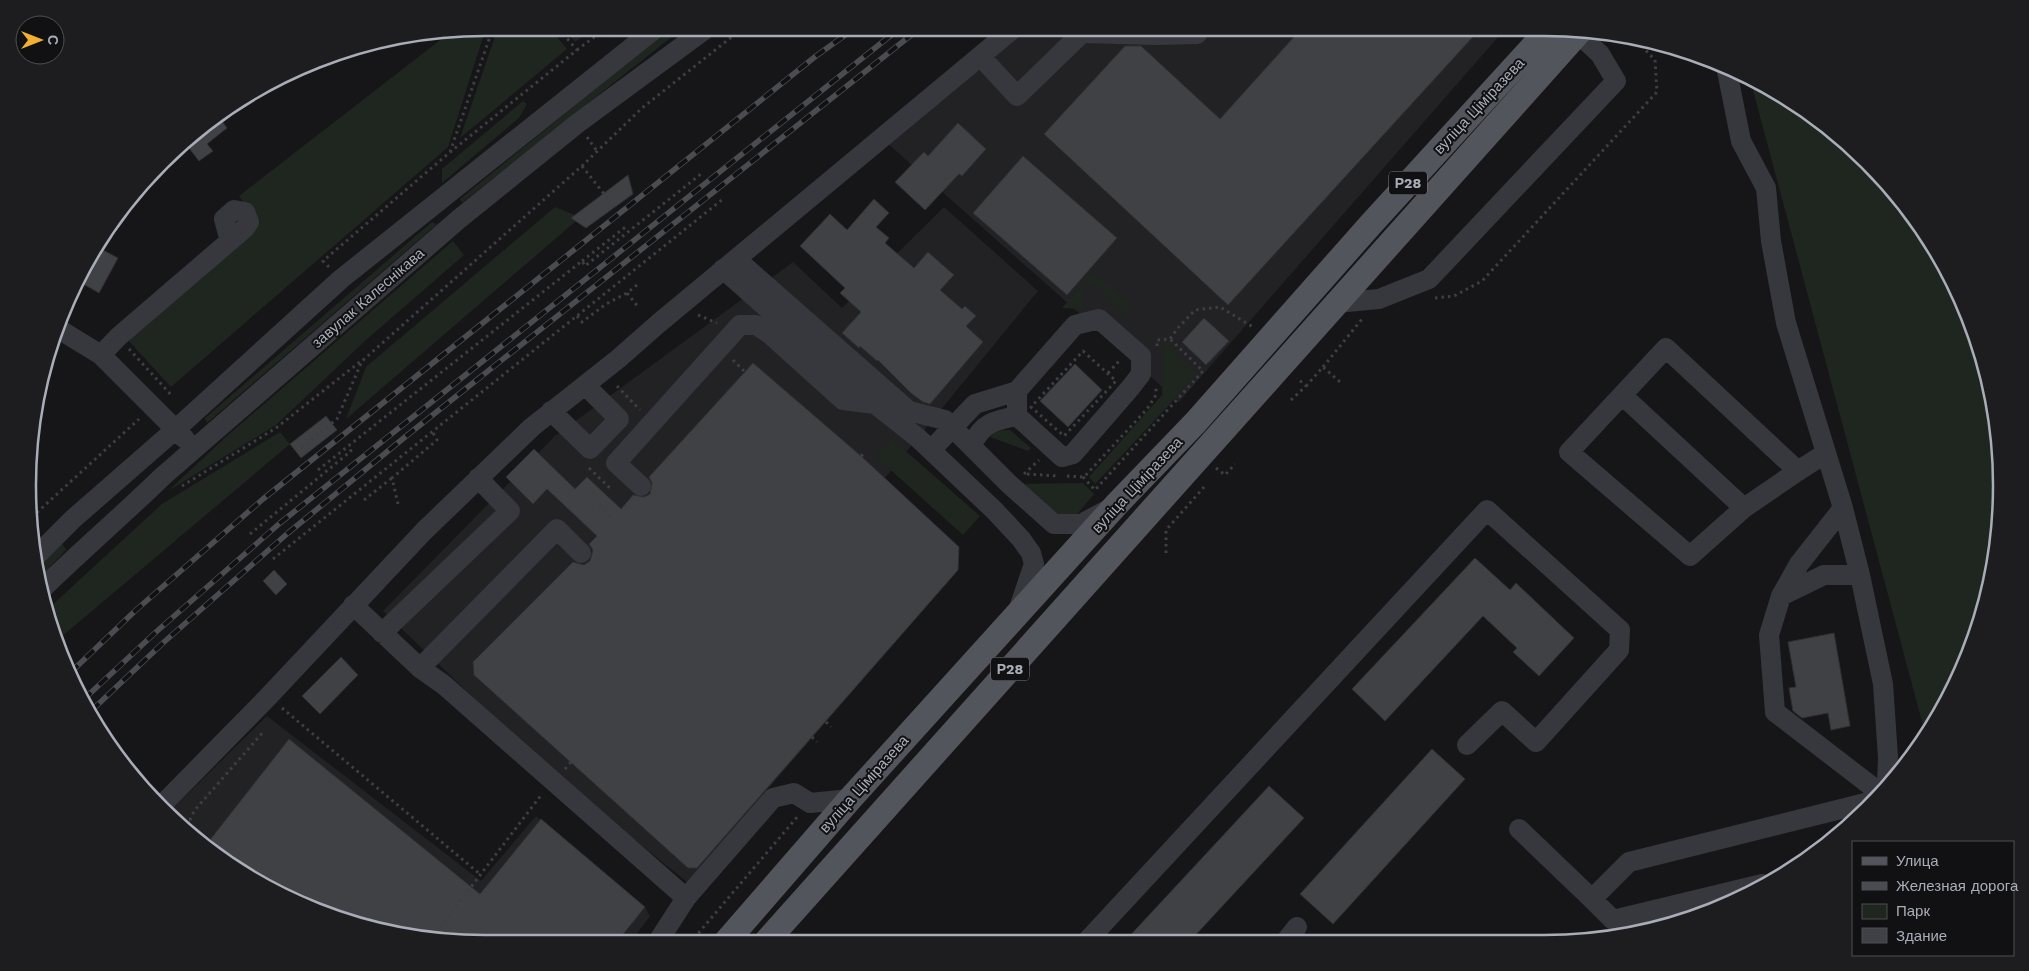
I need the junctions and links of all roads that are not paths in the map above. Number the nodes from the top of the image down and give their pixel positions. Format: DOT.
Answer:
graph roads {
  1 [pos="646,36"];
  2 [pos="697,36"];
  3 [pos="1004,36"];
  4 [pos="1079,36"];
  5 [pos="1543,36"];
  6 [pos="1581,38"];
  7 [pos="1588,39"];
  8 [pos="980,56"];
  9 [pos="1728,76"];
  10 [pos="230,241"];
  11 [pos="730,264"];
  12 [pos="1336,303"];
  13 [pos="63,332"];
  14 [pos="101,355"];
  15 [pos="585,385"];
  16 [pos="1018,391"];
  17 [pos="1622,395"];
  18 [pos="875,404"];
  19 [pos="551,411"];
  20 [pos="1017,416"];
  21 [pos="954,428"];
  22 [pos="176,429"];
  23 [pos="972,445"];
  24 [pos="195,448"];
  25 [pos="931,450"];
  26 [pos="1826,454"];
  27 [pos="1798,471"];
  28 [pos="478,478"];
  29 [pos="641,486"];
  30 [pos="1117,504"];
  31 [pos="1744,508"];
  32 [pos="1842,508"];
  33 [pos="41,551"];
  34 [pos="582,553"];
  35 [pos="1860,574"];
  36 [pos="48,583"];
  37 [pos="1781,596"];
  38 [pos="353,605"];
  39 [pos="1017,615"];
  40 [pos="382,633"];
  41 [pos="420,668"];
  42 [pos="1467,745"];
  43 [pos="1887,774"];
  44 [pos="1875,789"];
  45 [pos="850,798"];
  46 [pos="166,801"];
  47 [pos="1860,804"];
  48 [pos="1519,830"];
  49 [pos="1739,890"];
  50 [pos="686,898"];
  51 [pos="1592,899"];
  52 [pos="663,935"];
  53 [pos="732,935"];
  54 [pos="771,935"];
  55 [pos="1093,935"];
  1 -- 22 [label="street, завулак Калеснікава"];
  2 -- 24 [label="street, завулак Калеснікава"];
  3 -- 8 [label="street"];
  4 -- 8 [label="street"];
  5 -- 30 [label="main road, вуліца Ціміразева / Р28"];
  6 -- 12 [label="main road, вуліца Ціміразева / Р28"];
  7 -- 12 [label="street"];
  8 -- 11 [label="street"];
  9 -- 26 [label="street"];
  10 -- 14 [label="street"];
  11 -- 15 [label="street"];
  11 -- 18 [label="street"];
  11 -- 21 [label="street"];
  12 -- 54 [label="main road, вуліца Ціміразева / Р28"];
  13 -- 14 [label="street"];
  14 -- 22 [label="street"];
  15 -- 19 [label="street"];
  15 -- 19 [label="street"];
  16 -- 20 [label="street"];
  16 -- 20 [label="street"];
  16 -- 21 [label="street"];
  17 -- 27 [label="street"];
  17 -- 31 [label="street"];
  17 -- 31 [label="street"];
  18 -- 25 [label="street"];
  18 -- 29 [label="street"];
  19 -- 28 [label="street"];
  20 -- 23 [label="street"];
  21 -- 23 [label="street"];
  21 -- 25 [label="street"];
  22 -- 24 [label="street"];
  22 -- 33 [label="street, завулак Калеснікава"];
  23 -- 30 [label="street"];
  24 -- 36 [label="street, завулак Калеснікава"];
  25 -- 39 [label="street"];
  26 -- 27 [label="street"];
  26 -- 32 [label="street"];
  27 -- 31 [label="street"];
  28 -- 38 [label="street"];
  28 -- 40 [label="street"];
  30 -- 39 [label="main road, вуліца Ціміразева / Р28"];
  32 -- 35 [label="street"];
  32 -- 37 [label="street"];
  34 -- 41 [label="street"];
  35 -- 37 [label="street"];
  35 -- 43 [label="street"];
  37 -- 44 [label="street"];
  38 -- 40 [label="street"];
  38 -- 46 [label="street"];
  39 -- 45 [label="main road, вуліца Ціміразева / Р28"];
  40 -- 41 [label="street"];
  41 -- 50 [label="street"];
  42 -- 55 [label="street"];
  45 -- 50 [label="street"];
  45 -- 53 [label="main road, вуліца Ціміразева / Р28"];
  47 -- 51 [label="street"];
  48 -- 51 [label="street"];
  49 -- 51 [label="street"];
  50 -- 52 [label="street"];
}
